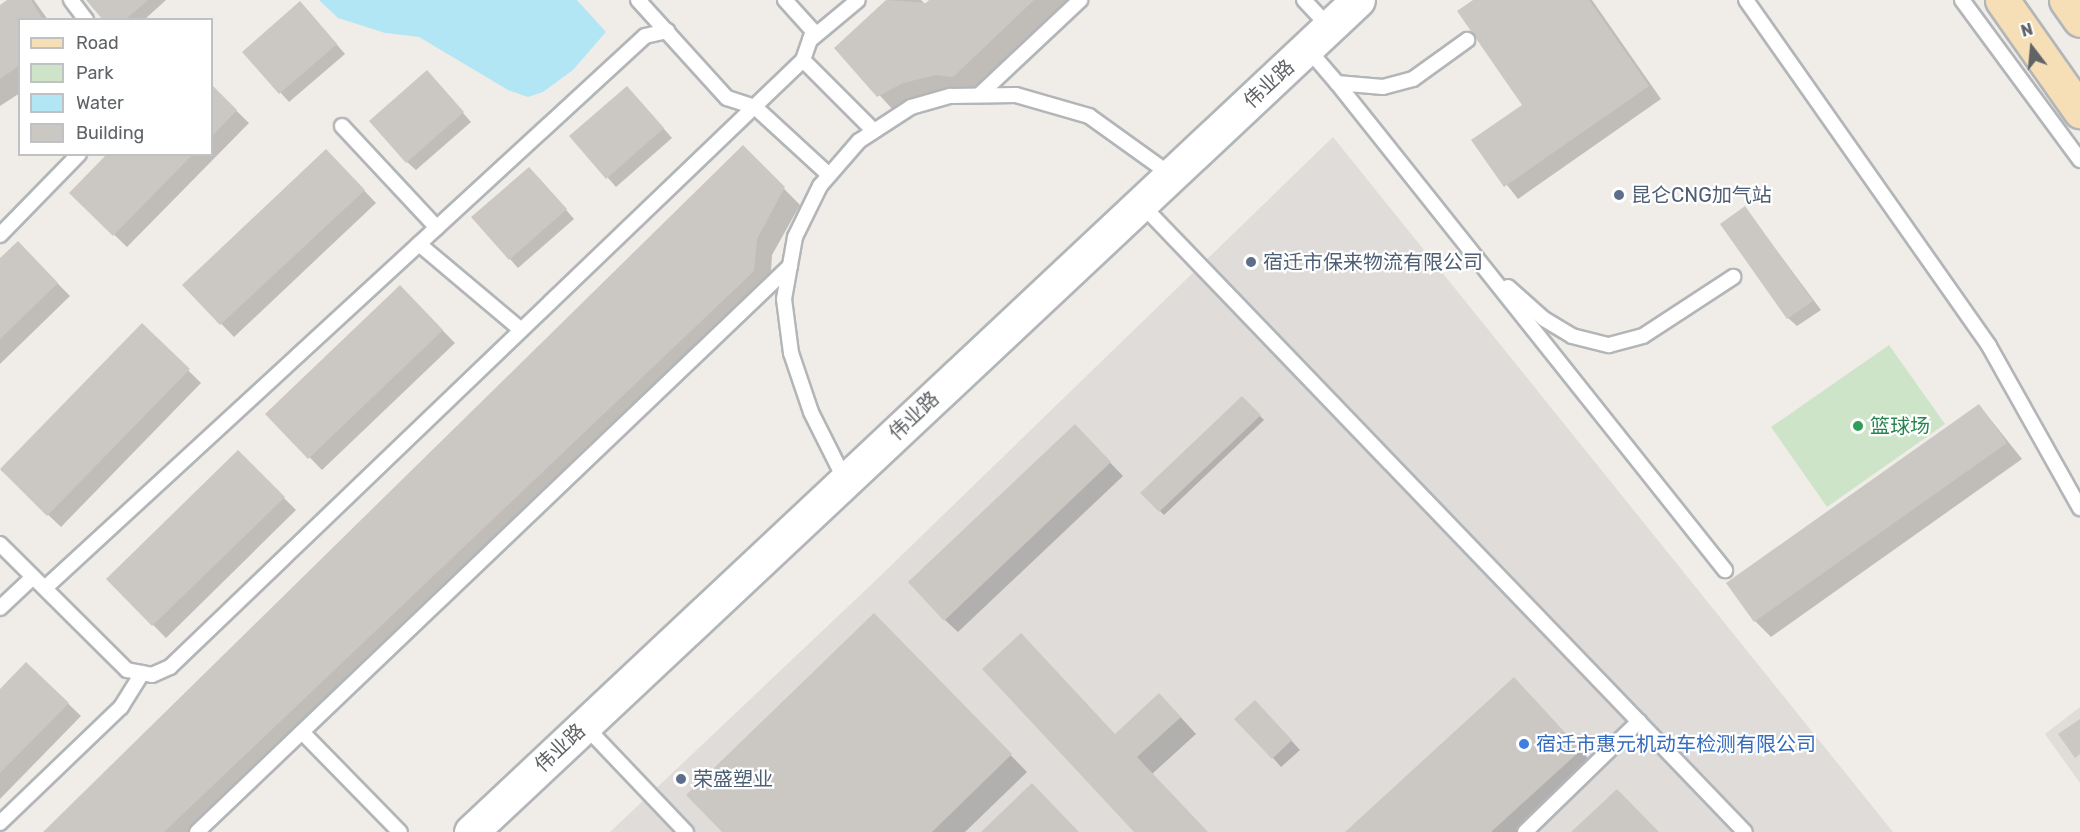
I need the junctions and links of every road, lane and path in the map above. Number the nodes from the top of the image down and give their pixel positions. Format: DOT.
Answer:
graph roads {
  1 [pos="71,0"];
  2 [pos="638,0"];
  3 [pos="785,0"];
  4 [pos="858,0"];
  5 [pos="1080,0"];
  6 [pos="1304,0"];
  7 [pos="1358,0"];
  8 [pos="1746,0"];
  9 [pos="1962,0"];
  10 [pos="2002,0"];
  11 [pos="2066,0"];
  12 [pos="84,18"];
  13 [pos="2080,20"];
  14 [pos="667,31"];
  15 [pos="1318,37"];
  16 [pos="810,40"];
  17 [pos="1467,40"];
  18 [pos="803,60"];
  19 [pos="1337,83"];
  20 [pos="979,95"];
  21 [pos="755,107"];
  22 [pos="2080,111"];
  23 [pos="342,126"];
  24 [pos="874,131"];
  25 [pos="77,156"];
  26 [pos="2080,160"];
  27 [pos="1171,175"];
  28 [pos="829,176"];
  29 [pos="1141,204"];
  30 [pos="437,228"];
  31 [pos="0,235"];
  32 [pos="419,244"];
  33 [pos="790,266"];
  34 [pos="1483,266"];
  35 [pos="1733,277"];
  36 [pos="521,330"];
  37 [pos="846,480"];
  38 [pos="2080,508"];
  39 [pos="0,544"];
  40 [pos="1725,570"];
  41 [pos="33,577"];
  42 [pos="45,588"];
  43 [pos="0,608"];
  44 [pos="142,673"];
  45 [pos="1639,721"];
  46 [pos="584,725"];
  47 [pos="302,732"];
  48 [pos="0,823"];
  49 [pos="197,832"];
  50 [pos="400,832"];
  51 [pos="471,832"];
  52 [pos="686,832"];
  53 [pos="1525,832"];
  54 [pos="1745,832"];
  1 -- 12 [label="lane"];
  2 -- 14 [label="lane"];
  3 -- 16 [label="lane"];
  4 -- 16 [label="lane"];
  5 -- 20 [label="lane"];
  6 -- 15 [label="lane"];
  7 -- 15 [label="street, 伟业路"];
  8 -- 38 [label="lane"];
  9 -- 26 [label="lane"];
  10 -- 22 [label="main road"];
  11 -- 13 [label="main road"];
  14 -- 21 [label="lane"];
  14 -- 30 [label="lane"];
  15 -- 19 [label="lane"];
  15 -- 27 [label="street, 伟业路"];
  16 -- 18 [label="lane"];
  17 -- 19 [label="lane"];
  18 -- 21 [label="lane"];
  18 -- 24 [label="lane"];
  19 -- 34 [label="lane"];
  20 -- 24 [label="lane"];
  20 -- 27 [label="lane"];
  21 -- 28 [label="lane"];
  21 -- 36 [label="lane"];
  23 -- 30 [label="lane"];
  24 -- 28 [label="lane"];
  25 -- 31 [label="lane"];
  27 -- 29 [label="street, 伟业路"];
  28 -- 33 [label="lane"];
  29 -- 37 [label="street, 伟业路"];
  29 -- 45 [label="lane"];
  30 -- 32 [label="lane"];
  32 -- 36 [label="lane"];
  32 -- 42 [label="lane"];
  33 -- 37 [label="lane"];
  33 -- 47 [label="lane"];
  34 -- 35 [label="lane"];
  34 -- 40 [label="lane"];
  36 -- 44 [label="lane"];
  37 -- 46 [label="street, 伟业路"];
  39 -- 41 [label="lane"];
  41 -- 42 [label="lane"];
  41 -- 43 [label="lane"];
  42 -- 44 [label="lane"];
  44 -- 48 [label="lane"];
  45 -- 53 [label="lane"];
  45 -- 54 [label="lane"];
  46 -- 51 [label="street, 伟业路"];
  46 -- 52 [label="lane"];
  47 -- 49 [label="lane"];
  47 -- 50 [label="lane"];
}
